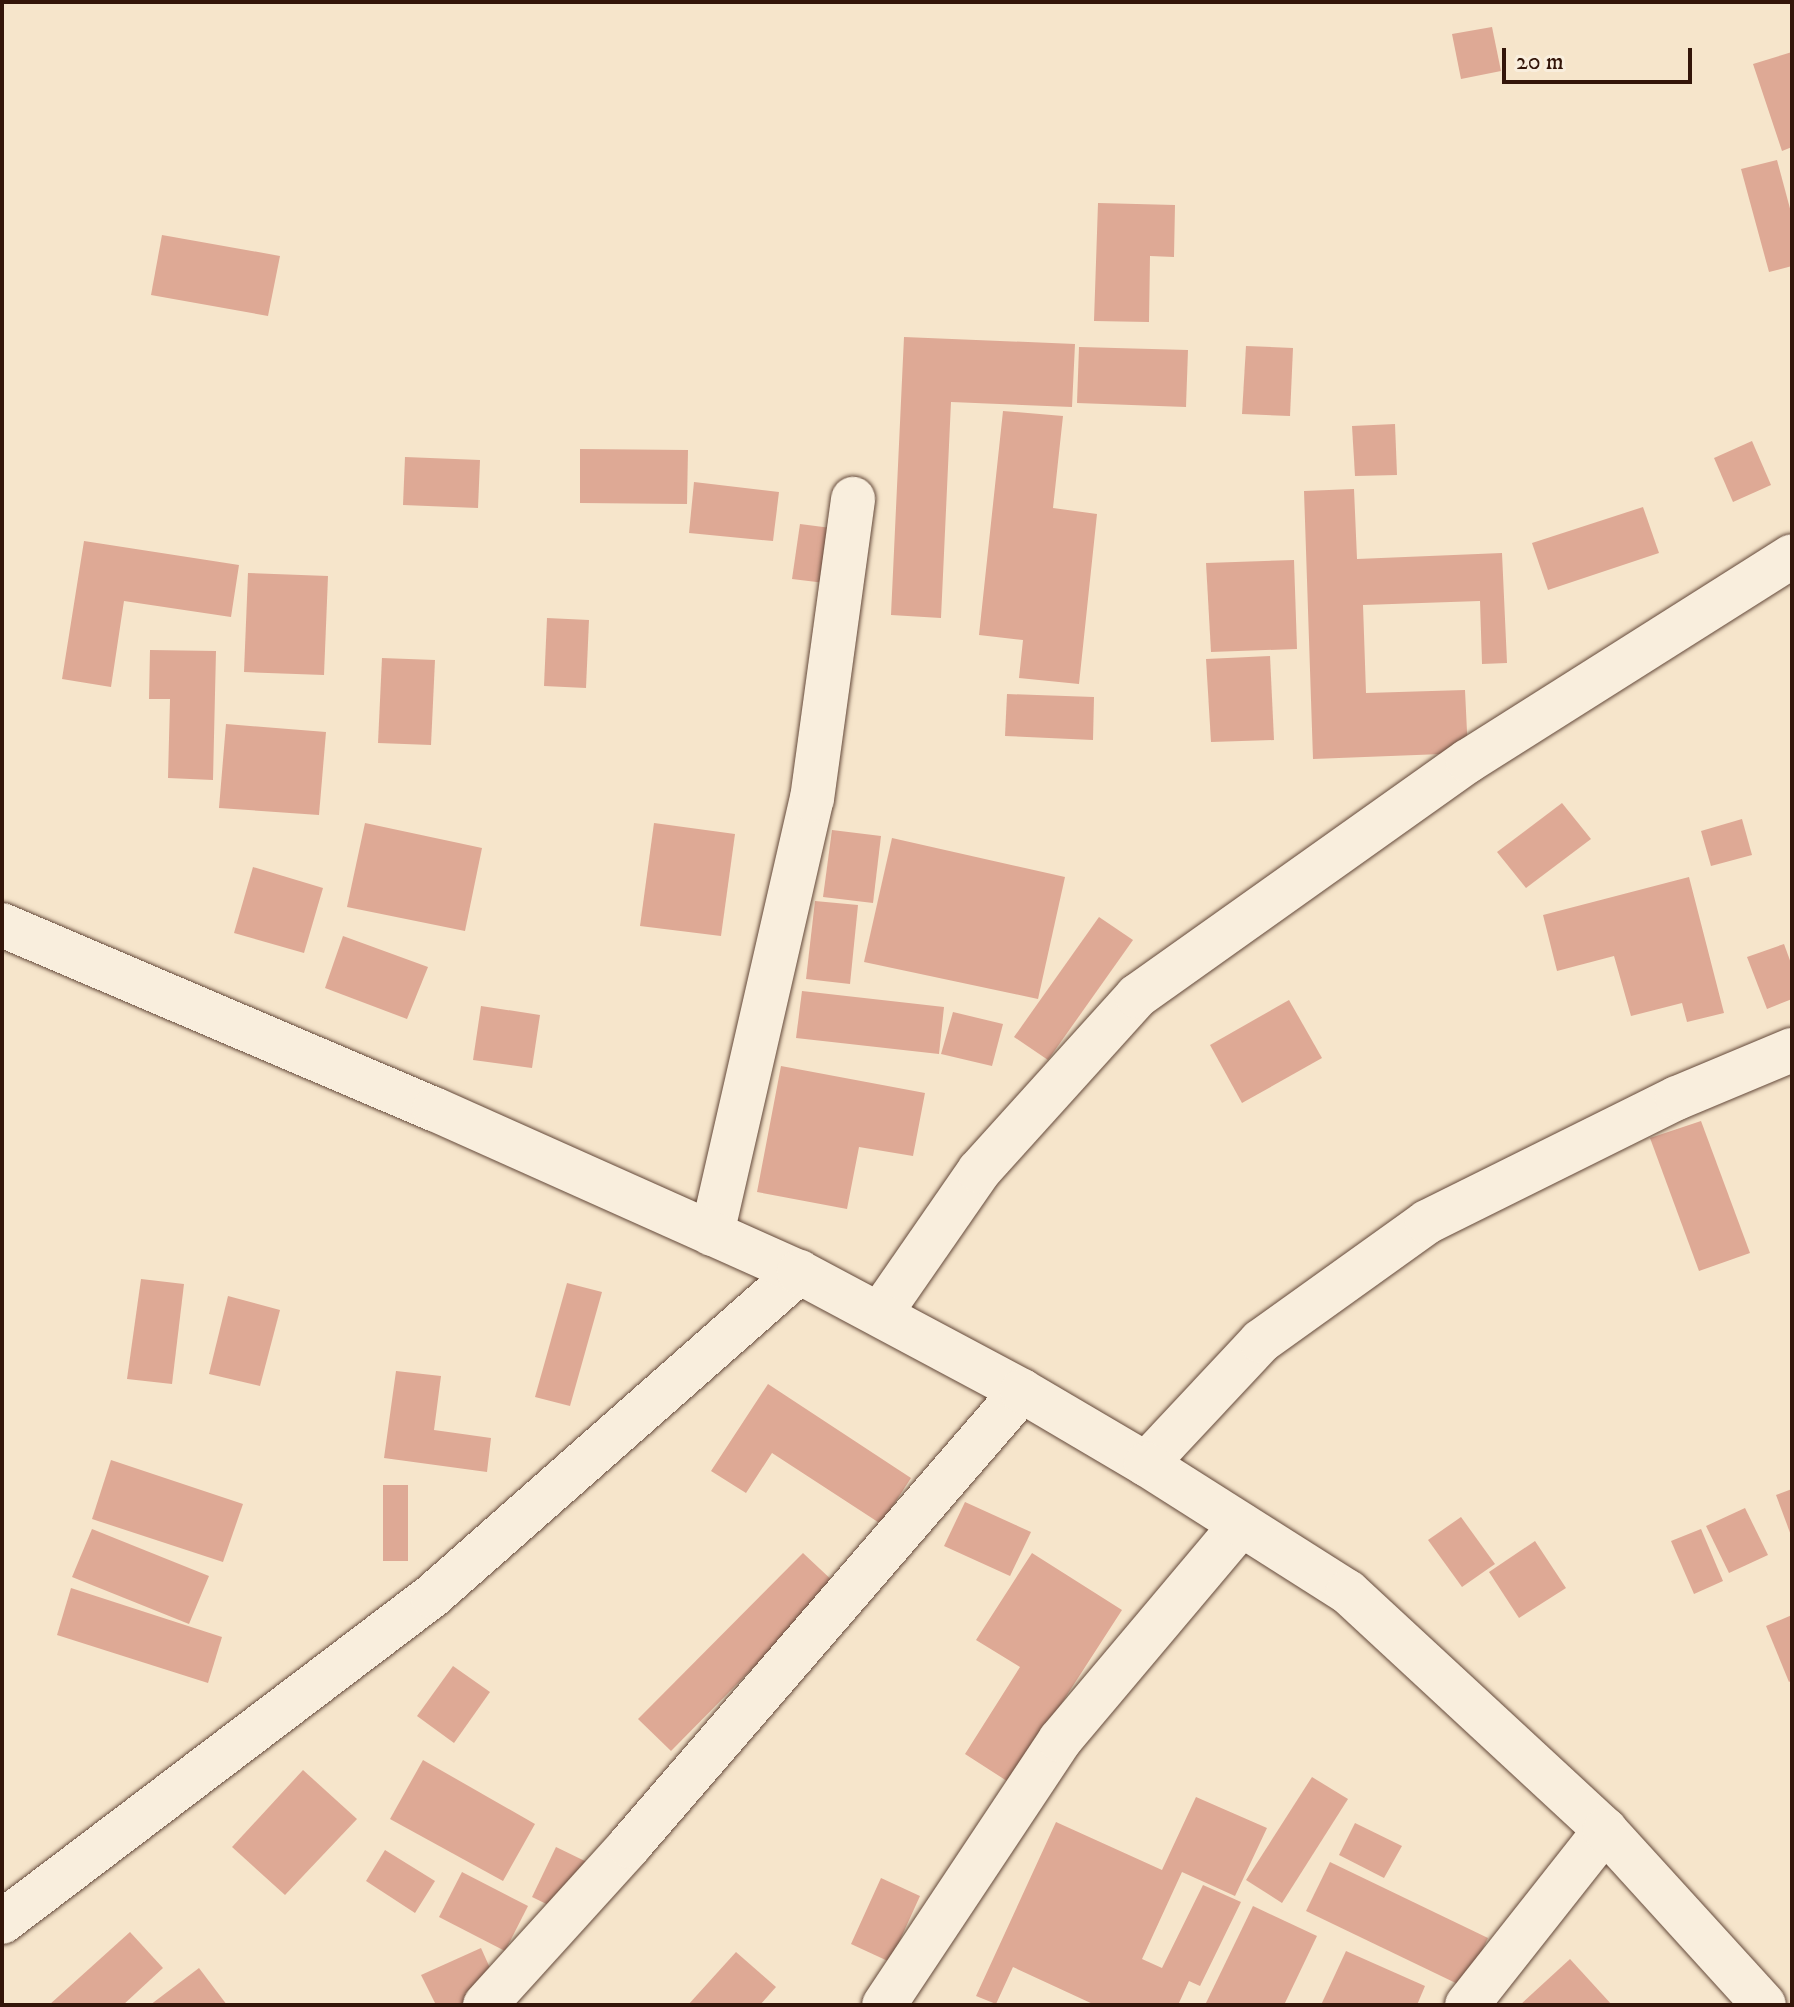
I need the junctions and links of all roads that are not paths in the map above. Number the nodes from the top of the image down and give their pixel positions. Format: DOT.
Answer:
graph roads {
  1 [pos="853,499"];
  2 [pos="1792,556"];
  3 [pos="2,925"];
  4 [pos="1792,1050"];
  5 [pos="712,1234"];
  6 [pos="799,1272"];
  7 [pos="880,1314"];
  8 [pos="1022,1391"];
  9 [pos="1146,1464"];
  10 [pos="1241,1525"];
  11 [pos="1605,1830"];
  12 [pos="2,1922"];
  13 [pos="485,2005"];
  14 [pos="884,2005"];
  15 [pos="1467,2005"];
  16 [pos="1764,2005"];
  1 -- 5 [label="street"];
  2 -- 7 [label="street"];
  3 -- 5 [label="street"];
  4 -- 9 [label="street"];
  5 -- 6 [label="street"];
  6 -- 7 [label="street"];
  6 -- 12 [label="street"];
  7 -- 8 [label="street"];
  8 -- 9 [label="street"];
  8 -- 13 [label="street"];
  9 -- 10 [label="street"];
  10 -- 11 [label="street"];
  10 -- 14 [label="street"];
  11 -- 15 [label="street"];
  11 -- 16 [label="street"];
}
